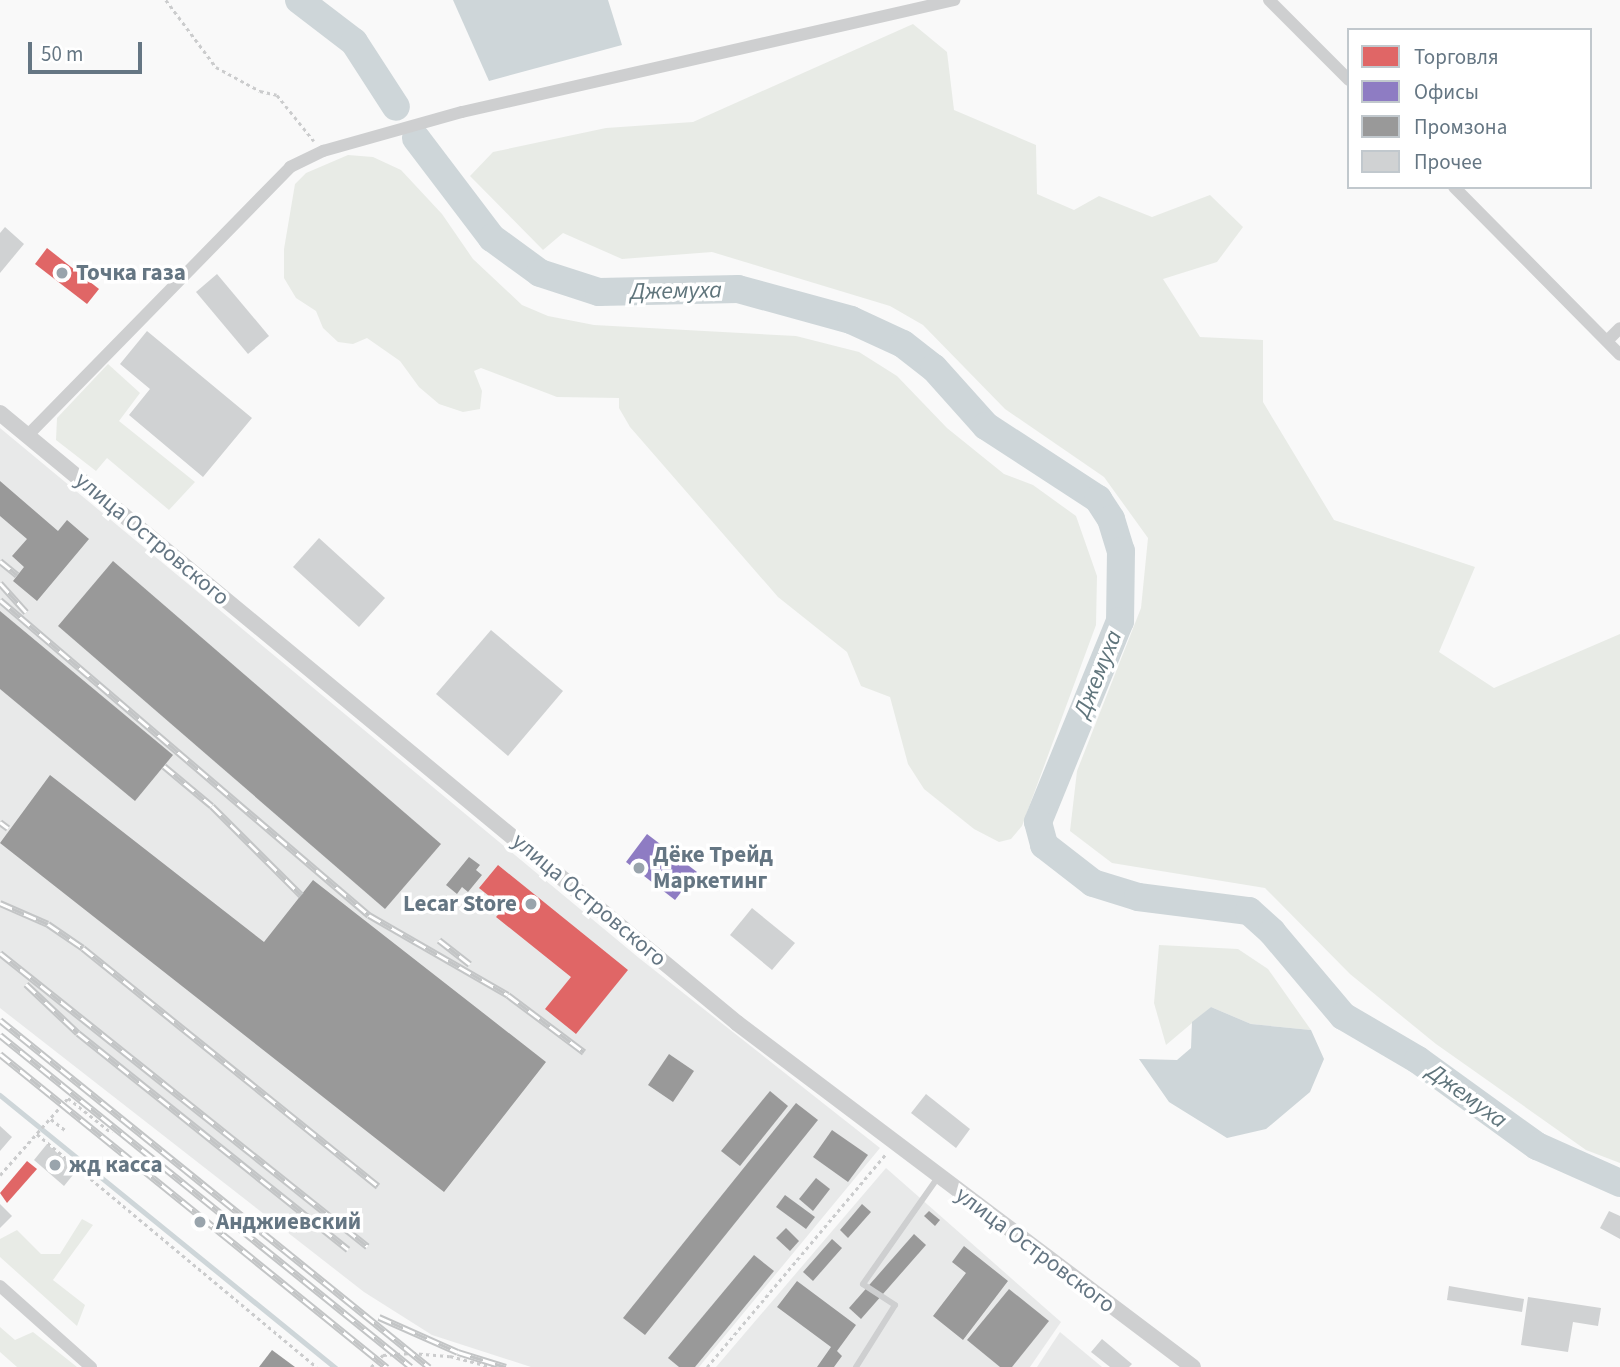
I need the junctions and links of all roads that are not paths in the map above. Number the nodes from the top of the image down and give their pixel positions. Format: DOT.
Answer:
graph roads {
  1 [pos="954,0"];
  2 [pos="1269,0"];
  3 [pos="1347,78"];
  4 [pos="1456,189"];
  5 [pos="1620,328"];
  6 [pos="1606,341"];
  7 [pos="1620,355"];
  8 [pos="0,413"];
  9 [pos="27,436"];
  10 [pos="939,1176"];
  11 [pos="0,1286"];
  12 [pos="91,1367"];
  13 [pos="856,1367"];
  14 [pos="1193,1367"];
  1 -- 9 [label="street"];
  2 -- 3 [label="street"];
  4 -- 6 [label="street"];
  5 -- 6 [label="street"];
  6 -- 7 [label="street"];
  8 -- 9 [label="street, улица Островского"];
  9 -- 10 [label="street, улица Островского"];
  10 -- 13 [label="lane"];
  10 -- 14 [label="street, улица Островского"];
  11 -- 12 [label="street"];
}
